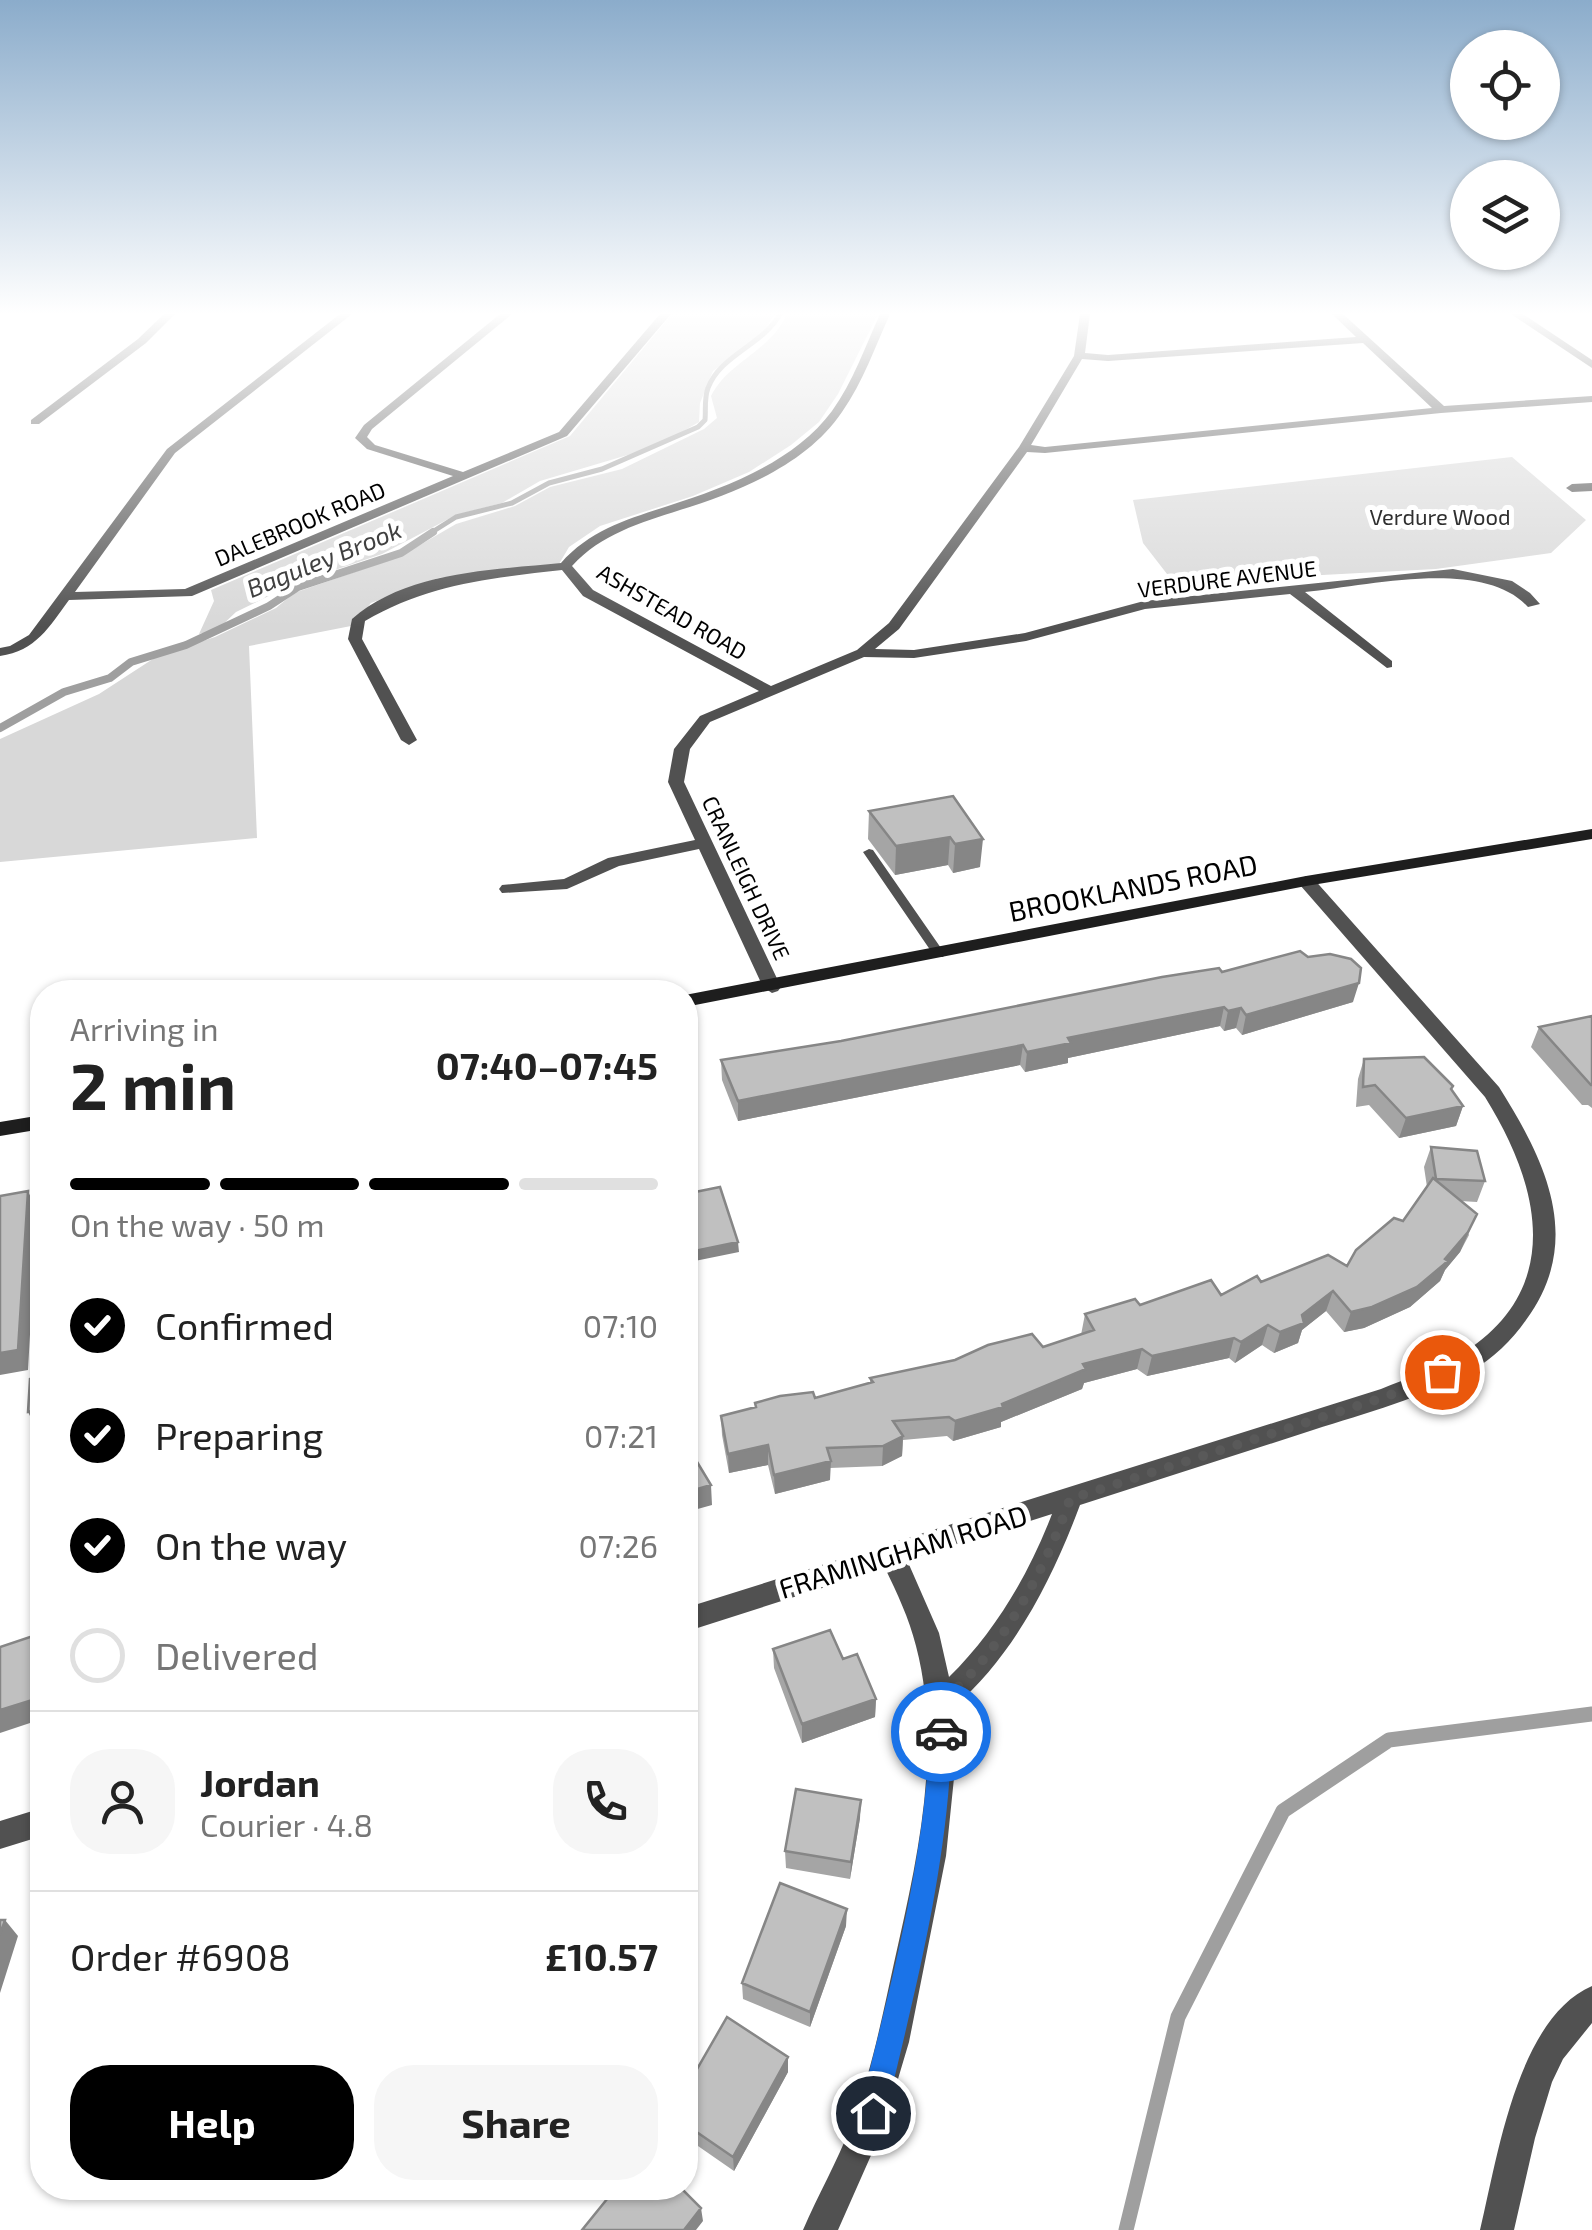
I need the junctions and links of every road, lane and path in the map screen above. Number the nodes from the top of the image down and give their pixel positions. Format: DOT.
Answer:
graph roads {
  1 [pos="40,418"];
  2 [pos="213,418"];
  3 [pos="379,418"];
  4 [pos="581,418"];
  5 [pos="829,418"];
  6 [pos="1042,418"];
  7 [pos="1361,418"];
  8 [pos="35,422"];
  9 [pos="1024,448"];
  10 [pos="464,476"];
  11 [pos="1592,486"];
  12 [pos="1572,488"];
  13 [pos="565,566"];
  14 [pos="1294,591"];
  15 [pos="64,596"];
  16 [pos="1532,604"];
  17 [pos="0,652"];
  18 [pos="862,654"];
  19 [pos="1387,664"];
  20 [pos="770,691"];
  21 [pos="409,740"];
  22 [pos="1592,834"];
  23 [pos="705,843"];
  24 [pos="869,852"];
  25 [pos="1306,882"];
  26 [pos="508,889"];
  27 [pos="939,954"];
  28 [pos="772,987"];
  29 [pos="698,998"];
  30 [pos="30,1124"];
  31 [pos="0,1129"];
  32 [pos="1070,1499"];
  33 [pos="892,1555"];
  34 [pos="698,1616"];
  35 [pos="940,1702"];
  36 [pos="30,1826"];
  37 [pos="0,1835"];
  38 [pos="1592,2002"];
  39 [pos="820,2230"];
  40 [pos="1497,2230"];
  1 -- 8 [label="street"];
  2 -- 15 [label="street"];
  3 -- 10 [label="street"];
  4 -- 10 [label="street, DALEBROOK ROAD"];
  5 -- 13 [label="street, ASHSTEAD ROAD"];
  6 -- 9 [label="street, CRANLEIGH DRIVE"];
  7 -- 9 [label="street"];
  9 -- 18 [label="street, CRANLEIGH DRIVE"];
  10 -- 15 [label="street, DALEBROOK ROAD"];
  11 -- 12 [label="street"];
  13 -- 20 [label="street, ASHSTEAD ROAD"];
  13 -- 21 [label="street"];
  14 -- 16 [label="street, VERDURE AVENUE"];
  14 -- 18 [label="street, VERDURE AVENUE"];
  14 -- 19 [label="street"];
  15 -- 17 [label="street"];
  18 -- 20 [label="street, CRANLEIGH DRIVE"];
  20 -- 23 [label="street, CRANLEIGH DRIVE"];
  22 -- 25 [label="street, BROOKLANDS ROAD"];
  23 -- 26 [label="street"];
  23 -- 28 [label="street, CRANLEIGH DRIVE"];
  24 -- 27 [label="lane"];
  25 -- 27 [label="street, BROOKLANDS ROAD"];
  25 -- 32 [label="street, FRAMINGHAM ROAD"];
  27 -- 28 [label="street, BROOKLANDS ROAD"];
  28 -- 29 [label="street, BROOKLANDS ROAD"];
  30 -- 31 [label="street"];
  32 -- 33 [label="street, FRAMINGHAM ROAD"];
  32 -- 35 [label="street"];
  33 -- 34 [label="street, FRAMINGHAM ROAD"];
  33 -- 35 [label="street"];
  35 -- 39 [label="street"];
  36 -- 37 [label="street"];
  38 -- 40 [label="street"];
}
